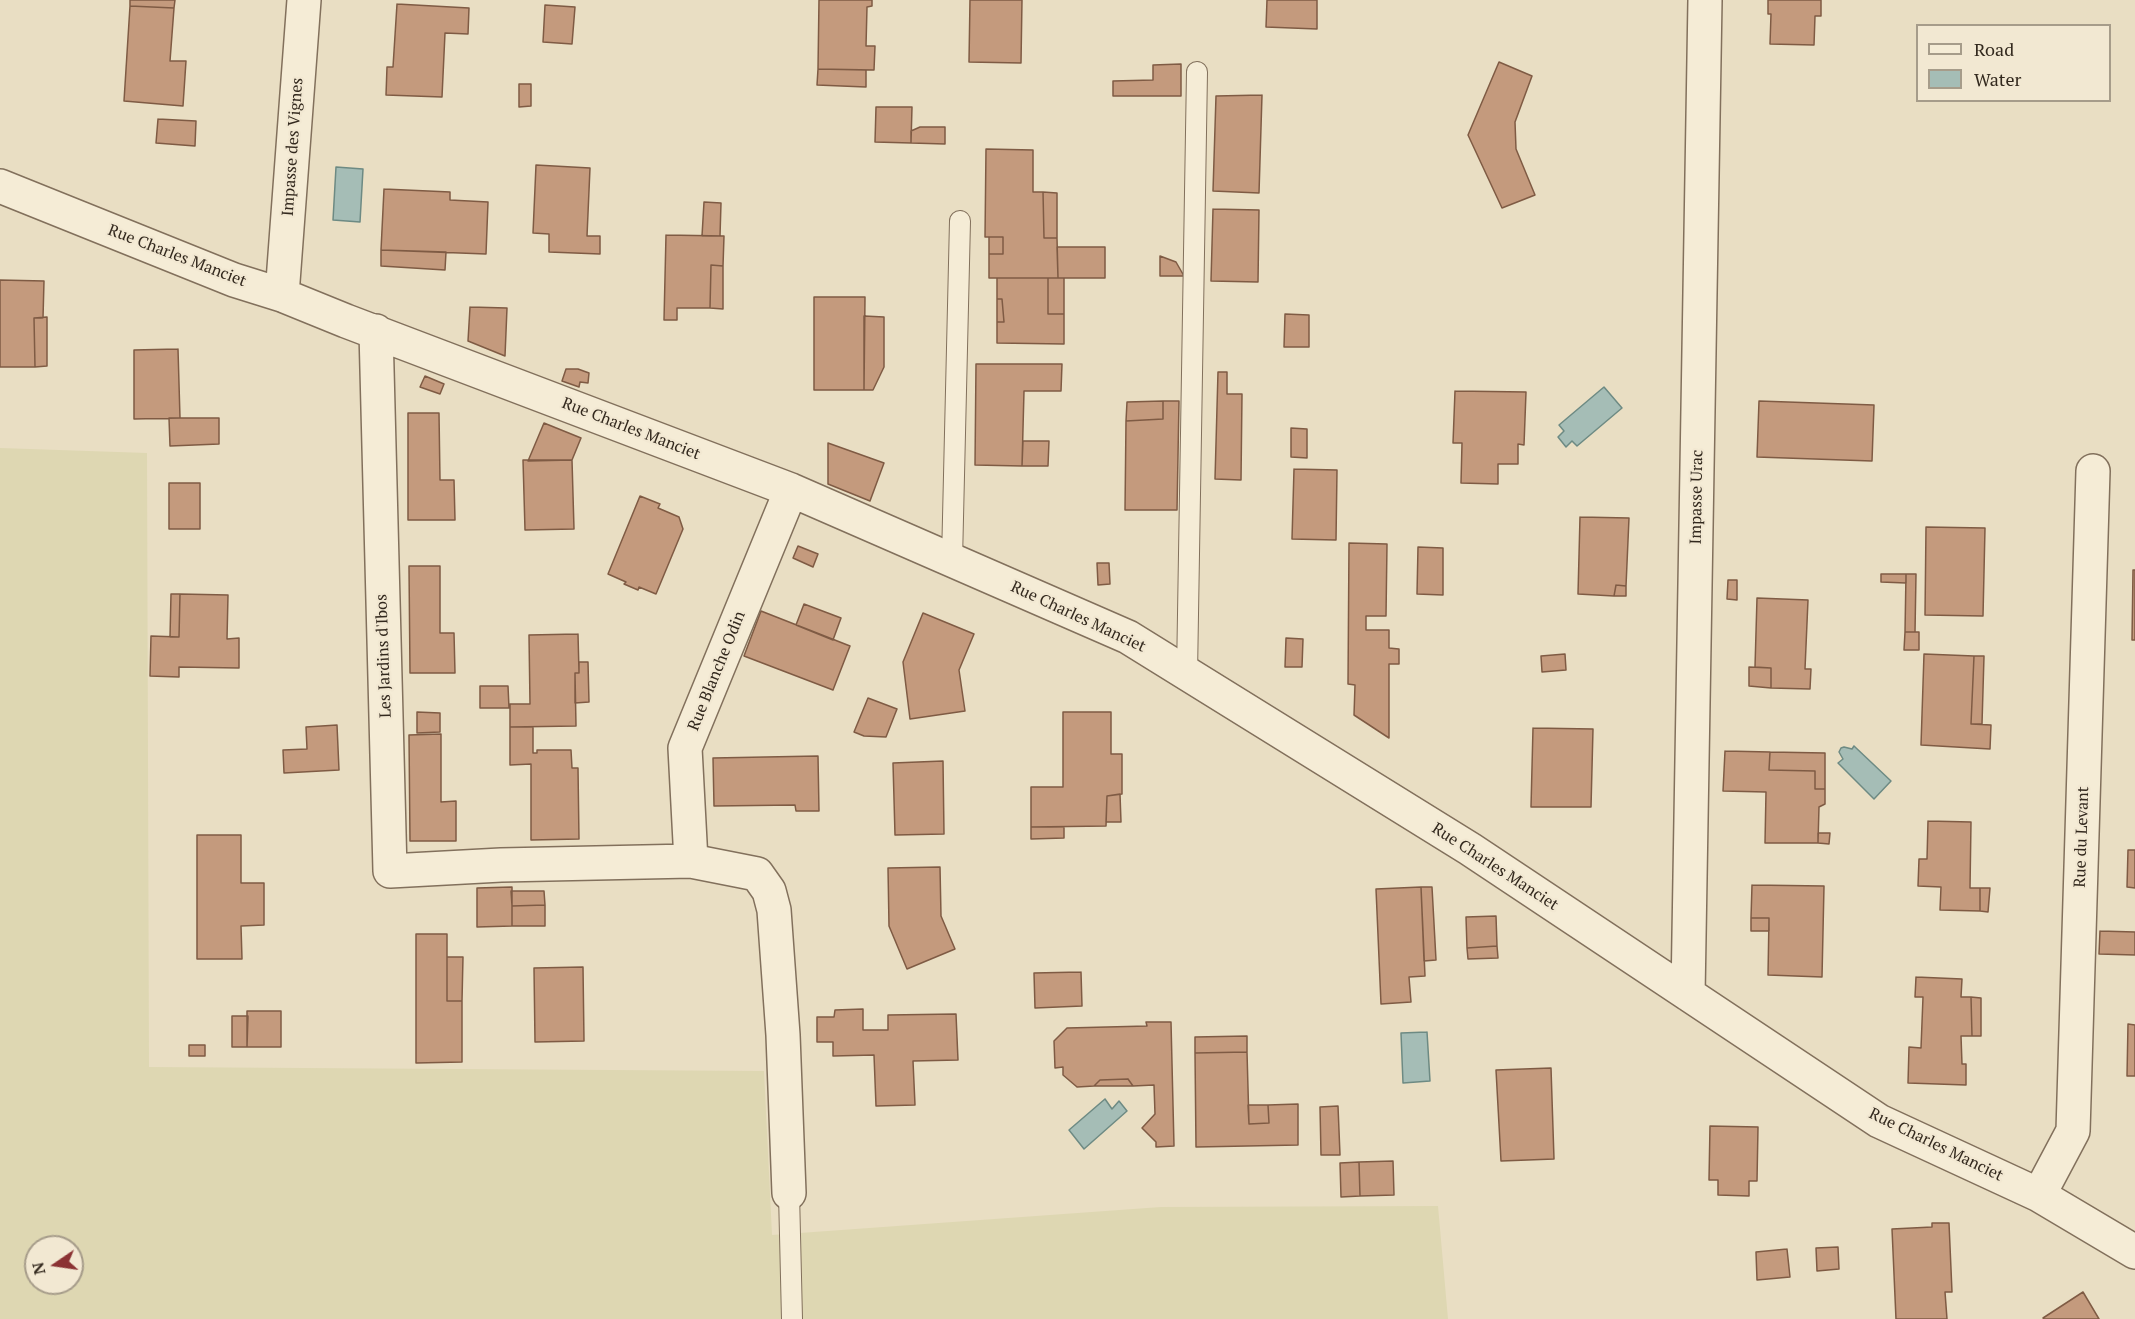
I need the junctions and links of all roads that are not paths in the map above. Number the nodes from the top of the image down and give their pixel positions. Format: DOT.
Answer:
graph roads {
  1 [pos="304,0"];
  2 [pos="1705,0"];
  3 [pos="1197,72"];
  4 [pos="0,186"];
  5 [pos="960,221"];
  6 [pos="282,295"];
  7 [pos="375,331"];
  8 [pos="2093,471"];
  9 [pos="791,490"];
  10 [pos="952,560"];
  11 [pos="1187,674"];
  12 [pos="691,861"];
  13 [pos="1688,994"];
  14 [pos="789,1193"];
  15 [pos="2039,1195"];
  16 [pos="2135,1252"];
  17 [pos="792,1319"];
  1 -- 6 [label="street, Impasse des Vignes"];
  2 -- 13 [label="street, Impasse Urac"];
  3 -- 11 [label="lane"];
  4 -- 6 [label="street, Rue Charles Manciet"];
  5 -- 10 [label="lane"];
  6 -- 7 [label="street, Rue Charles Manciet"];
  7 -- 9 [label="street, Rue Charles Manciet"];
  7 -- 12 [label="street, Les Jardins d'Ibos"];
  8 -- 15 [label="street, Rue du Levant"];
  9 -- 10 [label="street, Rue Charles Manciet"];
  9 -- 12 [label="street, Rue Blanche Odin"];
  10 -- 11 [label="street, Rue Charles Manciet"];
  11 -- 13 [label="street, Rue Charles Manciet"];
  12 -- 14 [label="street"];
  13 -- 15 [label="street, Rue Charles Manciet"];
  14 -- 17 [label="lane"];
  15 -- 16 [label="street, Rue Charles Manciet"];
}
